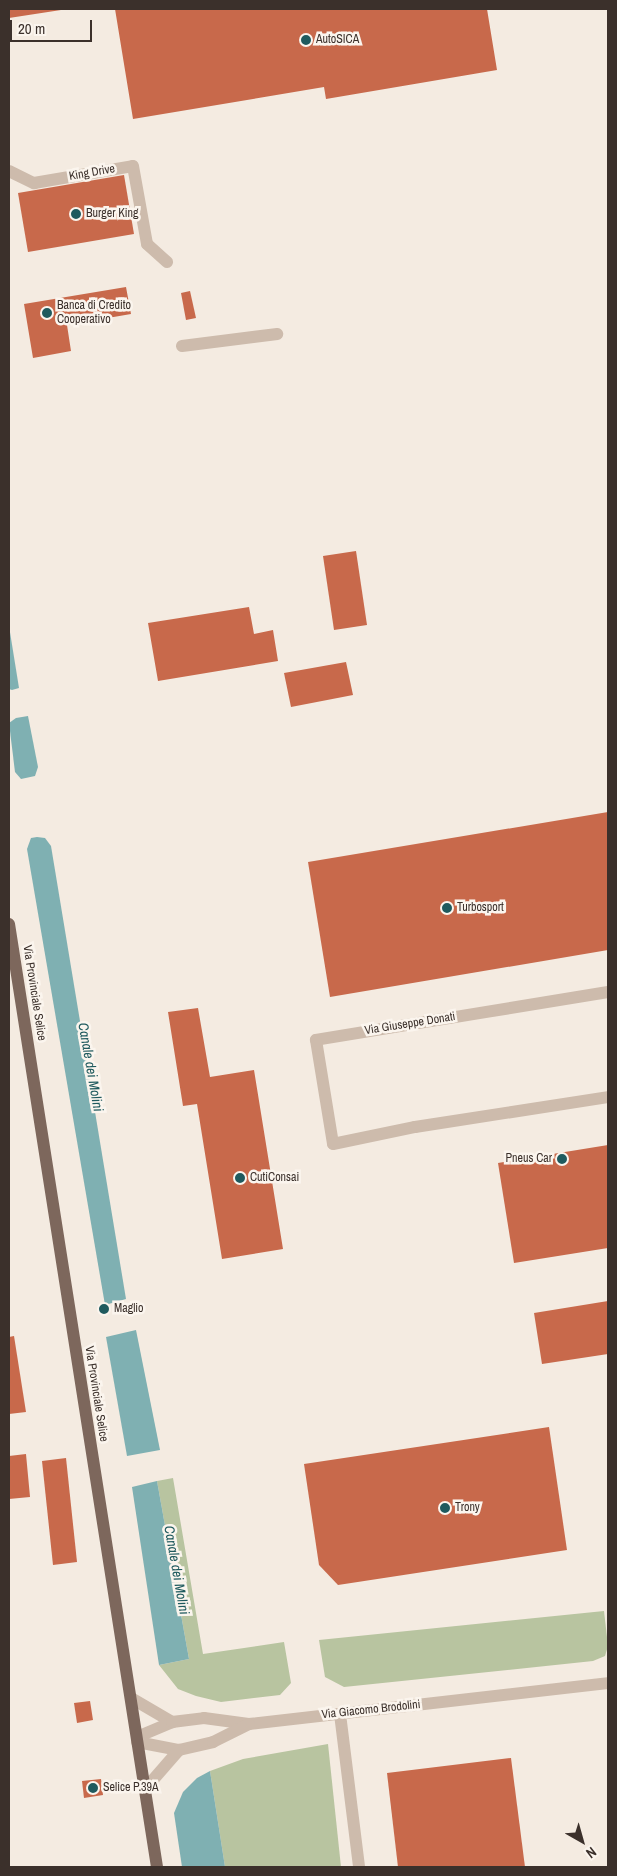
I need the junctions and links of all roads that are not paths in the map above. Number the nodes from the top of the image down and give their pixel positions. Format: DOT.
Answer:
graph roads {
  1 [pos="9,171"];
  2 [pos="167,262"];
  3 [pos="277,334"];
  4 [pos="182,346"];
  5 [pos="9,924"];
  6 [pos="608,992"];
  7 [pos="608,1097"];
  8 [pos="608,1683"];
  9 [pos="131,1698"];
  10 [pos="340,1714"];
  11 [pos="172,1722"];
  12 [pos="249,1724"];
  13 [pos="137,1740"];
  14 [pos="179,1750"];
  15 [pos="145,1789"];
  16 [pos="157,1867"];
  17 [pos="359,1867"];
  1 -- 2 [label="street, King Drive"];
  3 -- 4 [label="street"];
  5 -- 9 [label="main road, Via Provinciale Selice"];
  6 -- 7 [label="street, Via Giuseppe Donati"];
  8 -- 10 [label="street, Via Giacomo Brodolini"];
  9 -- 11 [label="street"];
  9 -- 13 [label="main road, Via Provinciale Selice"];
  10 -- 12 [label="street, Via Giacomo Brodolini"];
  10 -- 17 [label="street"];
  11 -- 12 [label="street, Via Giacomo Brodolini"];
  11 -- 13 [label="street, Via Giacomo Brodolini"];
  12 -- 14 [label="street"];
  13 -- 14 [label="street"];
  13 -- 15 [label="main road, Via Provinciale Selice"];
  14 -- 15 [label="street"];
  15 -- 16 [label="main road, Via Provinciale Selice"];
}
